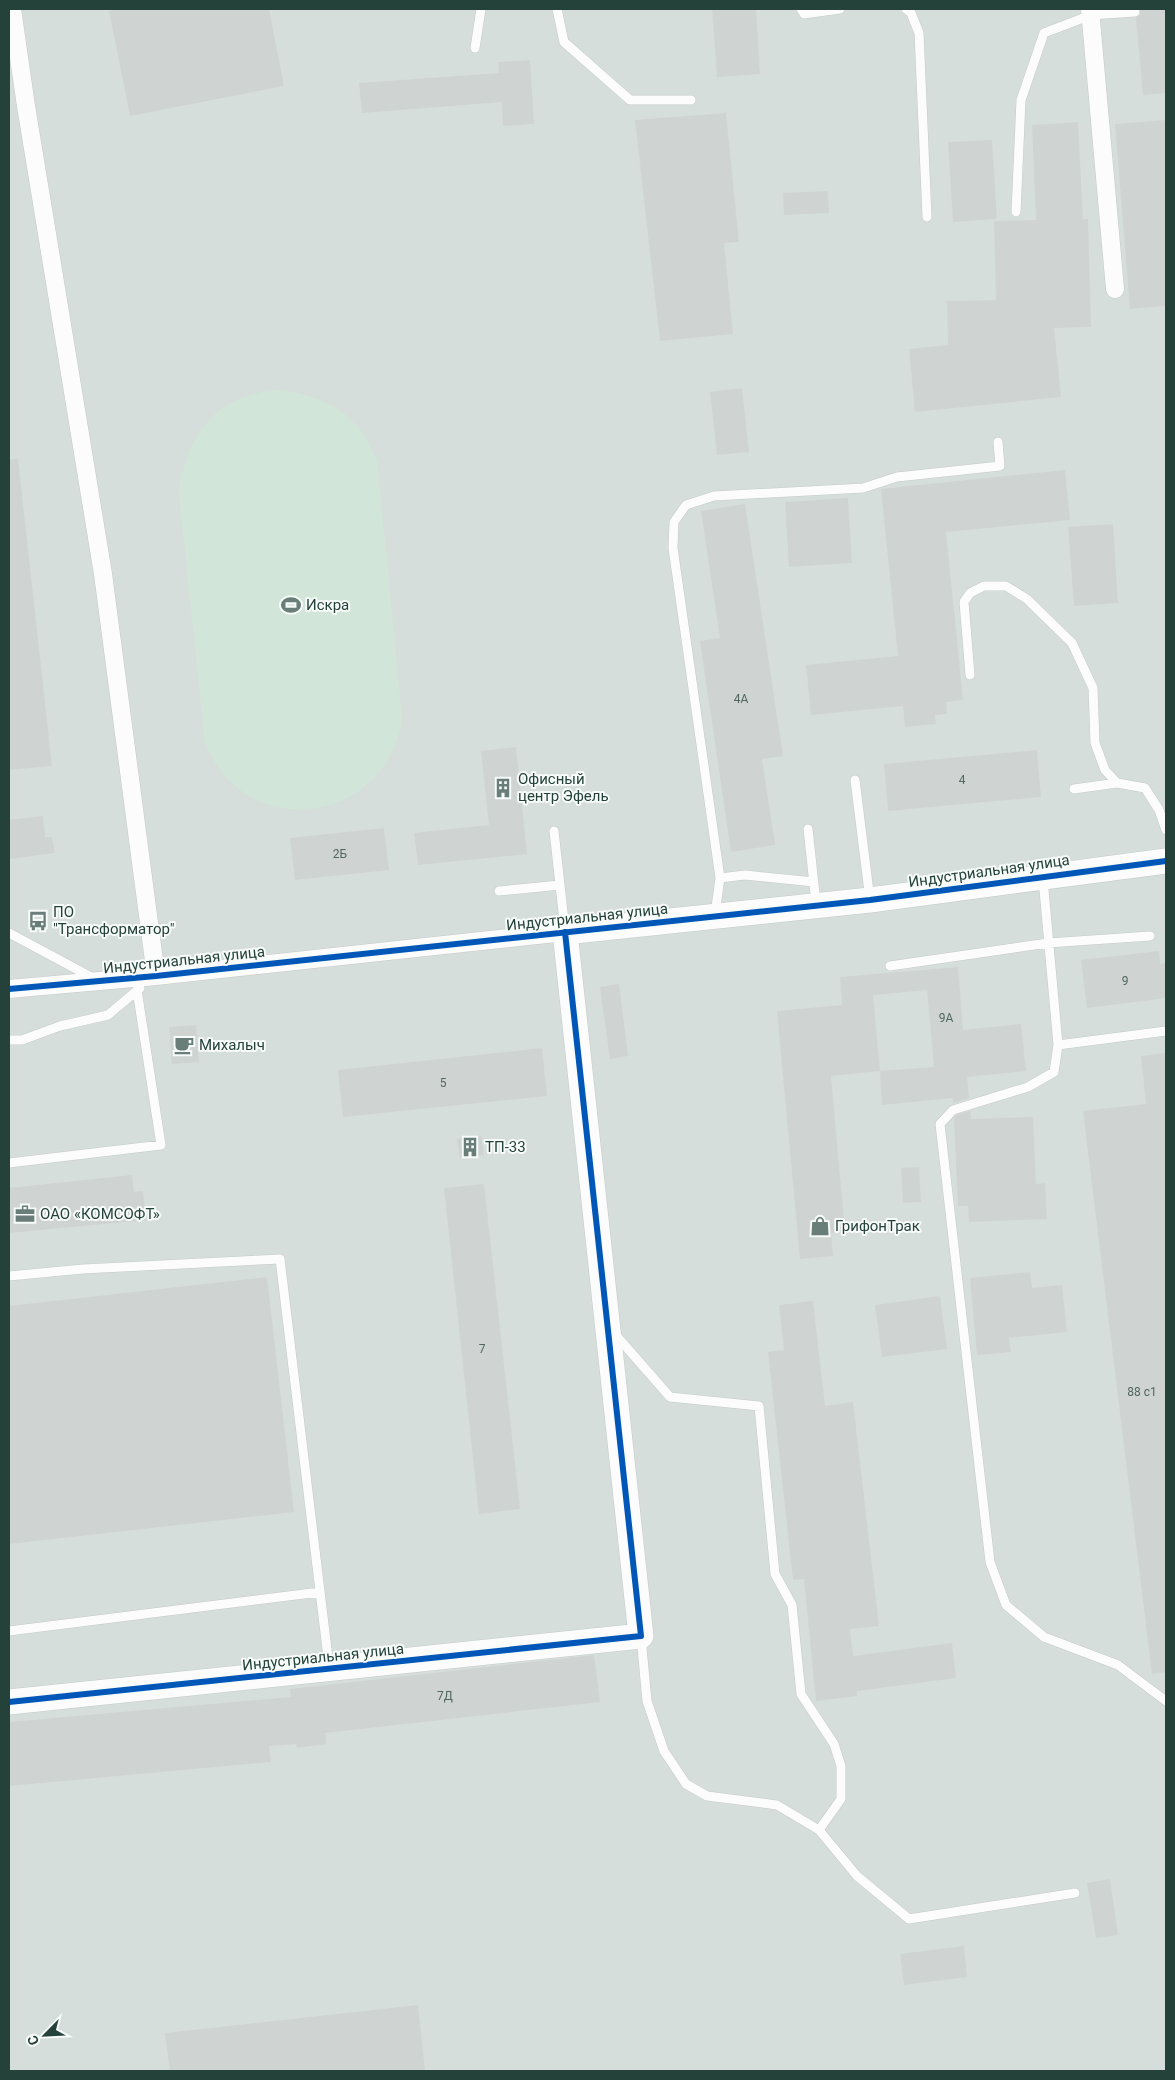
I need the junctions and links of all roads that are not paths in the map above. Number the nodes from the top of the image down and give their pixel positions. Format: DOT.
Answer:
graph roads {
  1 [pos="481,9"];
  2 [pos="557,9"];
  3 [pos="801,9"];
  4 [pos="840,9"];
  5 [pos="906,9"];
  6 [pos="11,10"];
  7 [pos="1090,12"];
  8 [pos="1135,12"];
  9 [pos="475,48"];
  10 [pos="691,100"];
  11 [pos="1016,212"];
  12 [pos="927,218"];
  13 [pos="1115,289"];
  14 [pos="998,442"];
  15 [pos="970,675"];
  16 [pos="855,780"];
  17 [pos="1117,783"];
  18 [pos="1074,789"];
  19 [pos="808,829"];
  20 [pos="1166,830"];
  21 [pos="554,831"];
  22 [pos="1166,861"];
  23 [pos="1043,877"];
  24 [pos="720,878"];
  25 [pos="560,884"];
  26 [pos="499,890"];
  27 [pos="815,894"];
  28 [pos="870,900"];
  29 [pos="715,916"];
  30 [pos="566,932"];
  31 [pos="9,934"];
  32 [pos="1150,936"];
  33 [pos="1048,943"];
  34 [pos="890,966"];
  35 [pos="156,976"];
  36 [pos="98,981"];
  37 [pos="9,989"];
  38 [pos="138,990"];
  39 [pos="1166,1031"];
  40 [pos="9,1040"];
  41 [pos="1058,1045"];
  42 [pos="9,1164"];
  43 [pos="9,1276"];
  44 [pos="608,1325"];
  45 [pos="320,1592"];
  46 [pos="9,1630"];
  47 [pos="641,1636"];
  48 [pos="330,1668"];
  49 [pos="1166,1701"];
  50 [pos="9,1702"];
  51 [pos="819,1830"];
  52 [pos="1075,1893"];
  1 -- 9 [label="lane"];
  2 -- 10 [label="lane"];
  3 -- 4 [label="lane"];
  5 -- 12 [label="lane"];
  6 -- 35 [label="street"];
  7 -- 8 [label="lane"];
  7 -- 11 [label="lane"];
  7 -- 13 [label="street"];
  14 -- 24 [label="lane"];
  15 -- 17 [label="lane"];
  16 -- 28 [label="lane"];
  17 -- 18 [label="lane"];
  17 -- 20 [label="lane"];
  19 -- 27 [label="lane"];
  21 -- 25 [label="lane"];
  22 -- 23 [label="street, Индустриальная улица"];
  23 -- 28 [label="street, Индустриальная улица"];
  23 -- 33 [label="lane"];
  24 -- 27 [label="lane"];
  24 -- 29 [label="lane"];
  25 -- 26 [label="lane"];
  25 -- 30 [label="lane"];
  27 -- 28 [label="street, Индустриальная улица"];
  27 -- 29 [label="street, Индустриальная улица"];
  29 -- 30 [label="street, Индустриальная улица"];
  30 -- 35 [label="street, Индустриальная улица"];
  30 -- 44 [label="street"];
  31 -- 36 [label="lane"];
  32 -- 33 [label="lane"];
  33 -- 34 [label="lane"];
  33 -- 41 [label="lane"];
  35 -- 36 [label="street, Индустриальная улица"];
  35 -- 38 [label="lane"];
  36 -- 37 [label="street, Индустриальная улица"];
  38 -- 40 [label="lane"];
  38 -- 42 [label="lane"];
  39 -- 41 [label="lane"];
  41 -- 49 [label="lane"];
  43 -- 45 [label="lane"];
  44 -- 47 [label="street"];
  44 -- 51 [label="lane"];
  45 -- 46 [label="lane"];
  45 -- 48 [label="lane"];
  47 -- 48 [label="street, Индустриальная улица"];
  47 -- 51 [label="lane"];
  48 -- 50 [label="street, Индустриальная улица"];
  51 -- 52 [label="lane"];
}
